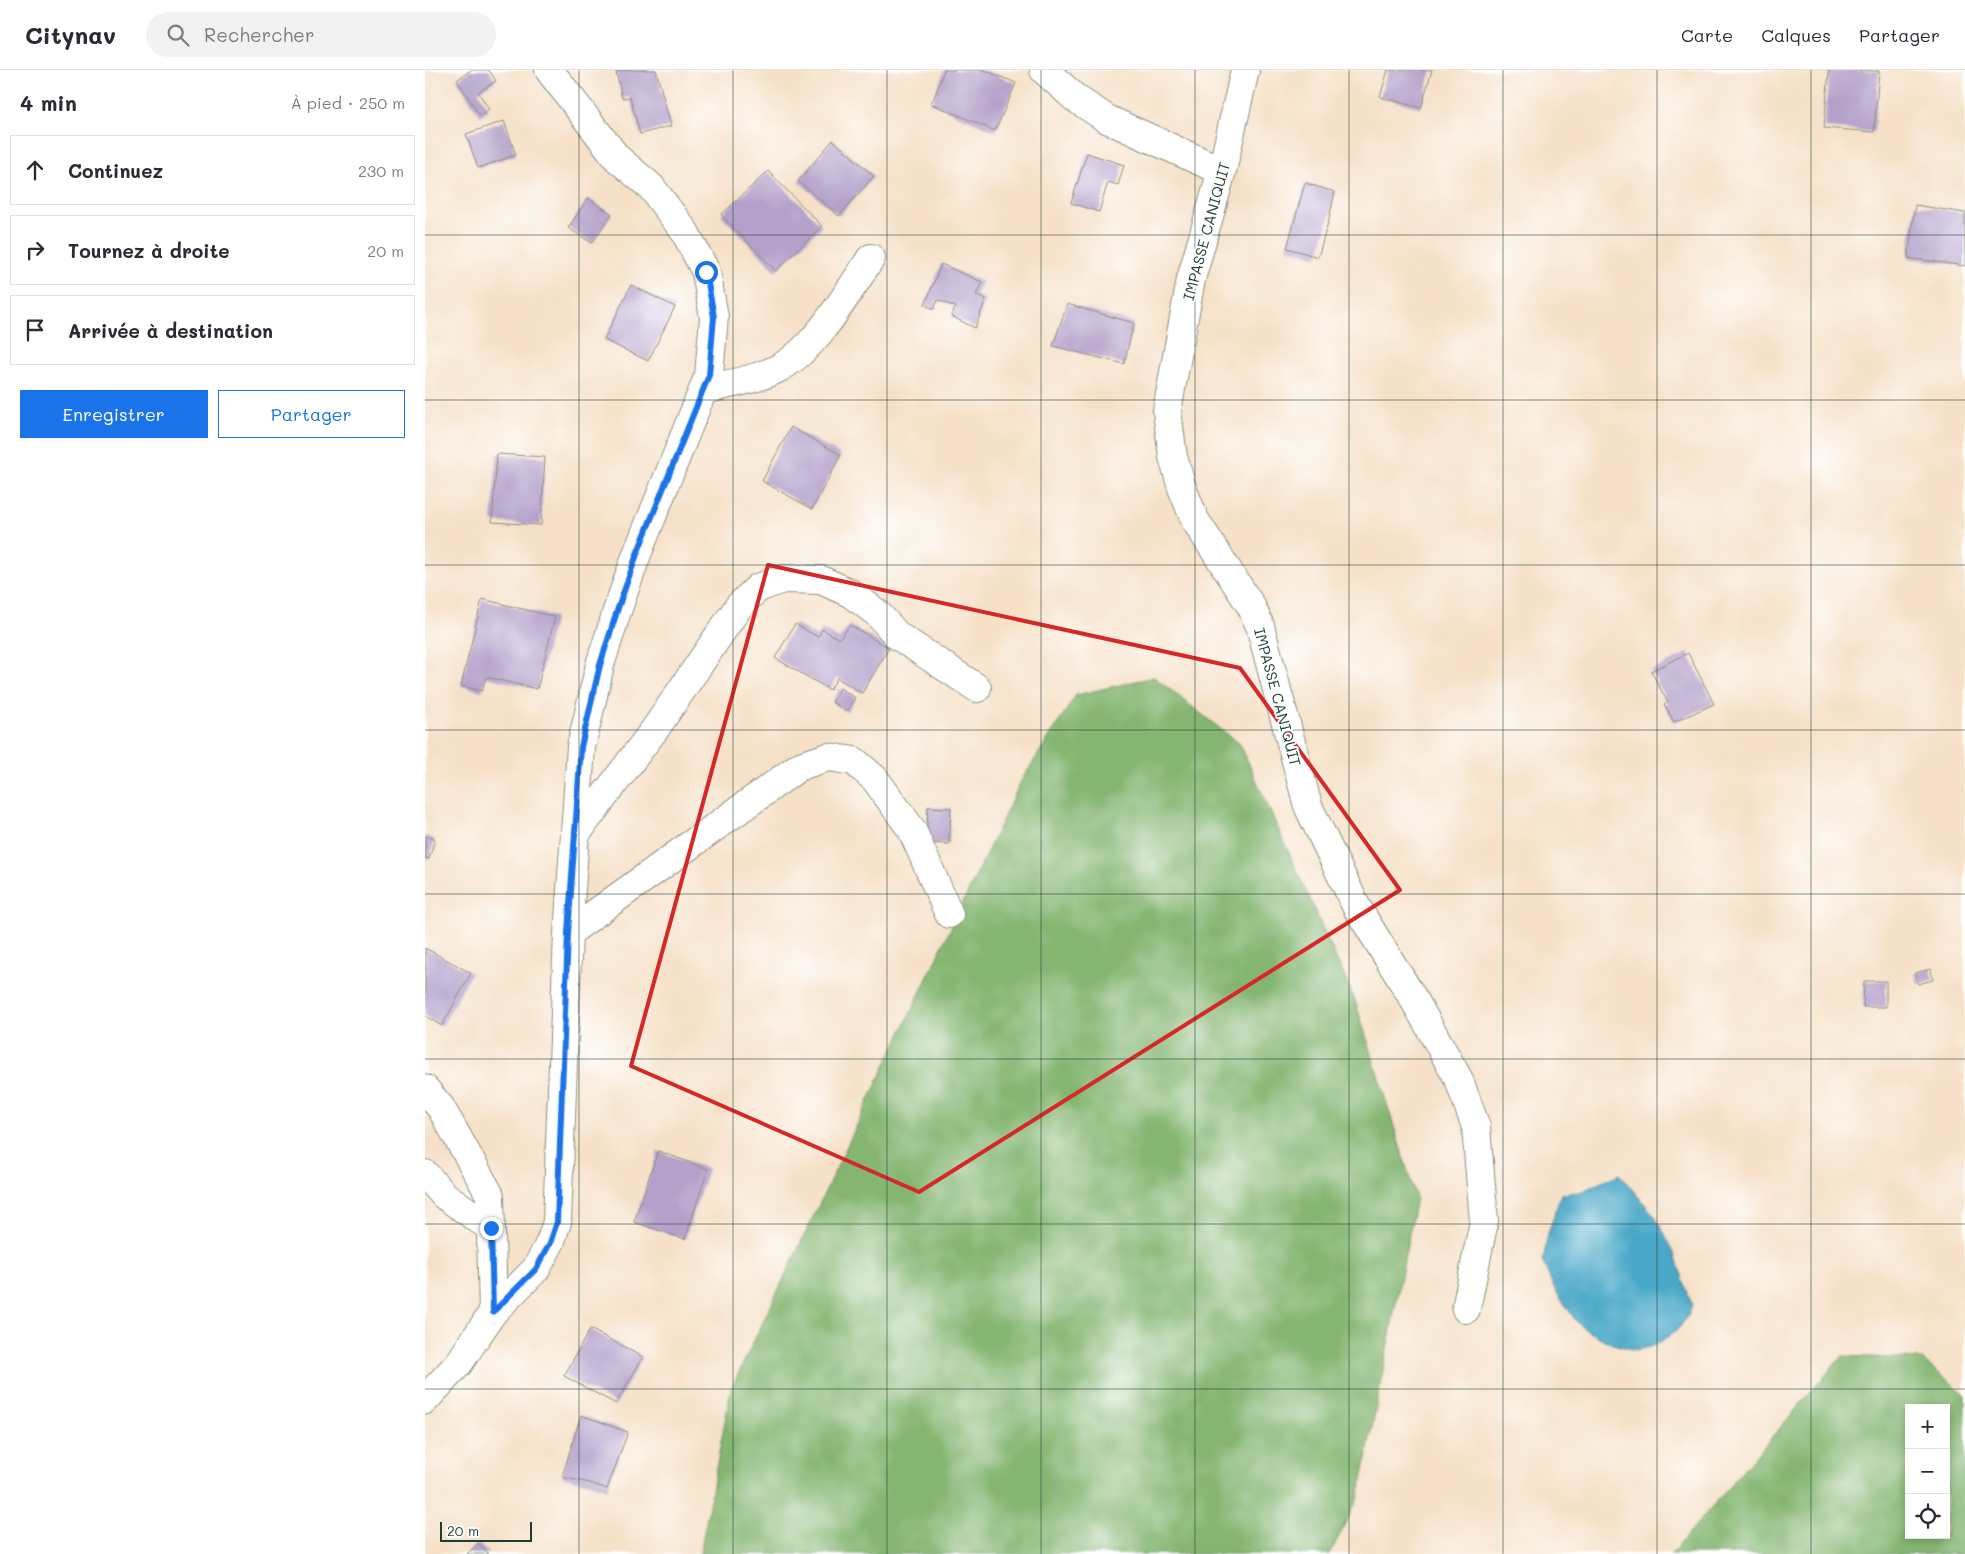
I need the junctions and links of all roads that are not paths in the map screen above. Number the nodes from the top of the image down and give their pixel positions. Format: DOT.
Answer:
graph roads {
  1 [pos="549,70"];
  2 [pos="1044,70"];
  3 [pos="1245,70"];
  4 [pos="1222,171"];
  5 [pos="871,258"];
  6 [pos="703,390"];
  7 [pos="977,688"];
  8 [pos="575,835"];
  9 [pos="949,914"];
  10 [pos="568,933"];
  11 [pos="425,1089"];
  12 [pos="425,1174"];
  13 [pos="491,1228"];
  14 [pos="1466,1309"];
  15 [pos="493,1312"];
  16 [pos="425,1400"];
  1 -- 6 [label="street"];
  2 -- 4 [label="street"];
  3 -- 4 [label="street, IMPASSE CANIQUIT"];
  4 -- 14 [label="street, IMPASSE CANIQUIT"];
  5 -- 6 [label="street"];
  6 -- 8 [label="street"];
  7 -- 8 [label="street"];
  8 -- 10 [label="street"];
  9 -- 10 [label="street"];
  10 -- 15 [label="street"];
  11 -- 13 [label="street"];
  12 -- 13 [label="street"];
  13 -- 15 [label="street"];
  15 -- 16 [label="street"];
}
